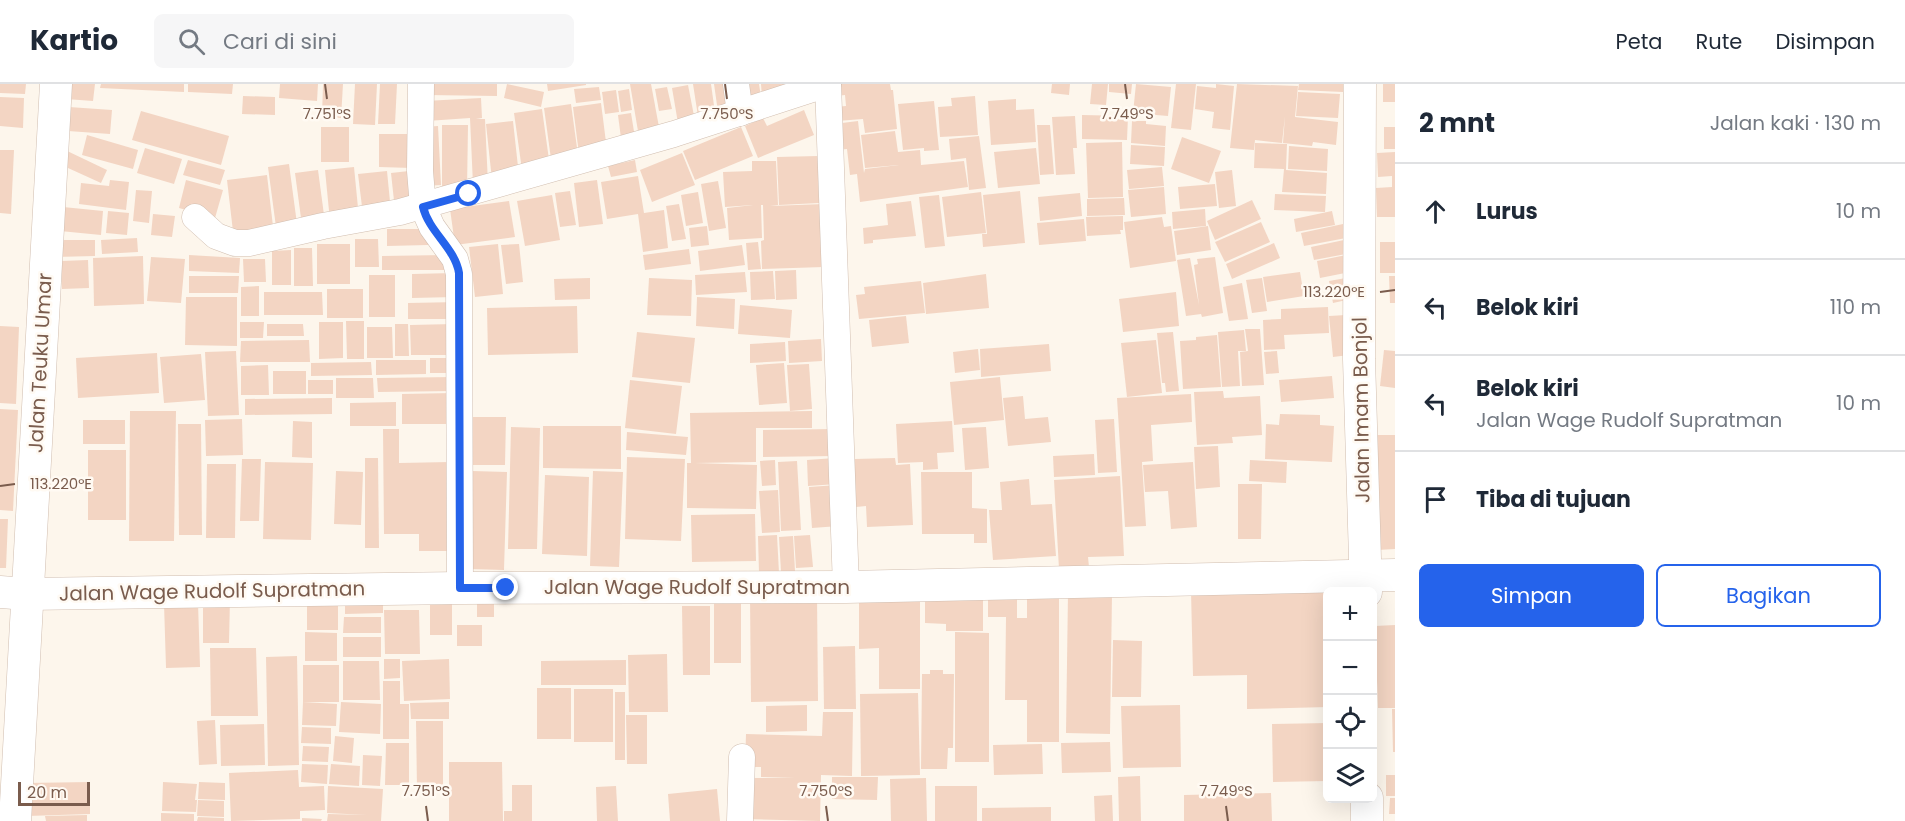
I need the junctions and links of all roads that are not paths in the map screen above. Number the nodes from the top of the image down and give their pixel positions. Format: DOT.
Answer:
graph roads {
  1 [pos="56,84"];
  2 [pos="421,84"];
  3 [pos="736,84"];
  4 [pos="1360,84"];
  5 [pos="828,93"];
  6 [pos="740,113"];
  7 [pos="426,216"];
  8 [pos="195,217"];
  9 [pos="1376,581"];
  10 [pos="846,587"];
  11 [pos="460,588"];
  12 [pos="14,593"];
  13 [pos="742,757"];
  14 [pos="1367,803"];
  15 [pos="15,821"];
  16 [pos="740,821"];
  17 [pos="1367,821"];
  1 -- 12 [label="street, Jalan Teuku Umar"];
  2 -- 7 [label="street"];
  3 -- 6 [label="street"];
  4 -- 9 [label="street, Jalan Imam Bonjol"];
  5 -- 6 [label="street"];
  5 -- 10 [label="street"];
  6 -- 7 [label="street"];
  7 -- 8 [label="street"];
  7 -- 11 [label="street"];
  9 -- 10 [label="street, Jalan Wage Rudolf Supratman"];
  10 -- 11 [label="street, Jalan Wage Rudolf Supratman"];
  11 -- 12 [label="street, Jalan Wage Rudolf Supratman"];
  12 -- 15 [label="street, Jalan Teuku Umar"];
  13 -- 16 [label="street"];
  14 -- 17 [label="street"];
}
